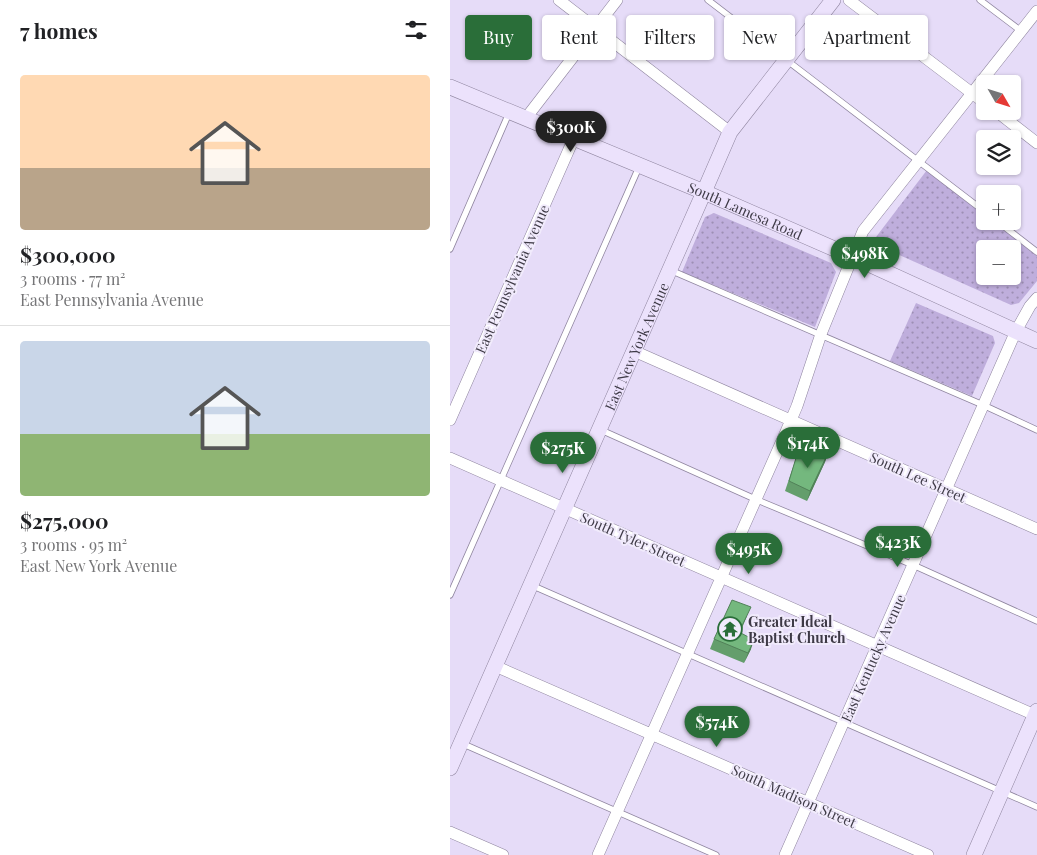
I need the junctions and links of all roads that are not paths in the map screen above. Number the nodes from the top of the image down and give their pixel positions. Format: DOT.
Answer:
graph roads {
  1 [pos="559,0"];
  2 [pos="617,0"];
  3 [pos="708,0"];
  4 [pos="833,0"];
  5 [pos="850,0"];
  6 [pos="980,0"];
  7 [pos="1037,11"];
  8 [pos="579,15"];
  9 [pos="606,15"];
  10 [pos="728,15"];
  11 [pos="1021,31"];
  12 [pos="616,44"];
  13 [pos="795,49"];
  14 [pos="571,60"];
  15 [pos="786,60"];
  16 [pos="450,87"];
  17 [pos="972,93"];
  18 [pos="976,96"];
  19 [pos="510,112"];
  20 [pos="526,118"];
  21 [pos="1008,120"];
  22 [pos="730,132"];
  23 [pos="574,138"];
  24 [pos="1037,143"];
  25 [pos="919,160"];
  26 [pos="640,165"];
  27 [pos="704,192"];
  28 [pos="976,205"];
  29 [pos="1009,230"];
  30 [pos="450,249"];
  31 [pos="1037,252"];
  32 [pos="853,257"];
  33 [pos="670,270"];
  34 [pos="1037,298"];
  35 [pos="1016,331"];
  36 [pos="821,334"];
  37 [pos="1037,341"];
  38 [pos="634,352"];
  39 [pos="983,405"];
  40 [pos="450,420"];
  41 [pos="790,421"];
  42 [pos="599,430"];
  43 [pos="1037,430"];
  44 [pos="450,458"];
  45 [pos="501,480"];
  46 [pos="946,489"];
  47 [pos="756,499"];
  48 [pos="564,508"];
  49 [pos="1037,529"];
  50 [pos="913,565"];
  51 [pos="721,577"];
  52 [pos="531,585"];
  53 [pos="450,595"];
  54 [pos="1037,621"];
  55 [pos="878,646"];
  56 [pos="687,652"];
  57 [pos="495,666"];
  58 [pos="1036,714"];
  59 [pos="844,723"];
  60 [pos="651,733"];
  61 [pos="461,743"];
  62 [pos="450,768"];
  63 [pos="1002,792"];
  64 [pos="809,803"];
  65 [pos="1037,807"];
  66 [pos="617,811"];
  67 [pos="450,832"];
  68 [pos="502,855"];
  69 [pos="598,855"];
  70 [pos="716,855"];
  71 [pos="785,855"];
  72 [pos="928,855"];
  73 [pos="974,855"];
  1 -- 8 [label="street"];
  2 -- 9 [label="street"];
  3 -- 10 [label="lane"];
  4 -- 13 [label="street, East New York Avenue"];
  5 -- 17 [label="street"];
  6 -- 11 [label="lane"];
  7 -- 11 [label="street"];
  11 -- 17 [label="street"];
  12 -- 22 [label="street"];
  14 -- 20 [label="street"];
  15 -- 22 [label="street, East New York Avenue"];
  15 -- 25 [label="lane"];
  16 -- 19 [label="street, South Lamesa Road"];
  17 -- 18 [label="street"];
  17 -- 25 [label="street"];
  19 -- 20 [label="street, South Lamesa Road"];
  19 -- 30 [label="lane"];
  20 -- 23 [label="street, South Lamesa Road"];
  21 -- 24 [label="street"];
  22 -- 27 [label="street, East New York Avenue"];
  23 -- 26 [label="street, South Lamesa Road"];
  23 -- 40 [label="street, East Pennsylvania Avenue"];
  25 -- 28 [label="lane"];
  25 -- 32 [label="street"];
  26 -- 27 [label="street, South Lamesa Road"];
  26 -- 45 [label="lane"];
  27 -- 32 [label="street, South Lamesa Road"];
  27 -- 33 [label="street, East New York Avenue"];
  29 -- 31 [label="lane"];
  32 -- 35 [label="street, South Lamesa Road"];
  32 -- 36 [label="street"];
  33 -- 36 [label="lane"];
  33 -- 38 [label="street, East New York Avenue"];
  34 -- 35 [label="street, East Kentucky Avenue"];
  35 -- 37 [label="street, South Lamesa Road"];
  35 -- 39 [label="street, East Kentucky Avenue"];
  36 -- 39 [label="lane"];
  36 -- 41 [label="street"];
  38 -- 41 [label="street, South Lee Street"];
  38 -- 42 [label="street, East New York Avenue"];
  39 -- 43 [label="lane"];
  39 -- 46 [label="street, East Kentucky Avenue"];
  41 -- 46 [label="street, South Lee Street"];
  41 -- 47 [label="street"];
  42 -- 47 [label="lane"];
  42 -- 48 [label="street, East New York Avenue"];
  44 -- 45 [label="street, South Tyler Street"];
  45 -- 48 [label="street, South Tyler Street"];
  45 -- 53 [label="lane"];
  46 -- 49 [label="street, South Lee Street"];
  46 -- 50 [label="street, East Kentucky Avenue"];
  47 -- 50 [label="lane"];
  47 -- 51 [label="street"];
  48 -- 51 [label="street, South Tyler Street"];
  48 -- 52 [label="street, East New York Avenue"];
  50 -- 54 [label="lane"];
  50 -- 55 [label="street, East Kentucky Avenue"];
  51 -- 55 [label="street, South Tyler Street"];
  51 -- 56 [label="street"];
  52 -- 56 [label="lane"];
  52 -- 57 [label="street, East New York Avenue"];
  55 -- 58 [label="street, South Tyler Street"];
  55 -- 59 [label="street, East Kentucky Avenue"];
  56 -- 59 [label="lane"];
  56 -- 60 [label="street"];
  57 -- 60 [label="street, South Madison Street"];
  57 -- 61 [label="street, East New York Avenue"];
  58 -- 63 [label="street"];
  59 -- 63 [label="lane"];
  59 -- 64 [label="street, East Kentucky Avenue"];
  60 -- 64 [label="street, South Madison Street"];
  60 -- 66 [label="street"];
  61 -- 62 [label="street, East New York Avenue"];
  61 -- 66 [label="lane"];
  63 -- 65 [label="lane"];
  63 -- 73 [label="street"];
  64 -- 71 [label="street, East Kentucky Avenue"];
  64 -- 72 [label="street, South Madison Street"];
  66 -- 69 [label="street"];
  66 -- 70 [label="lane"];
  67 -- 68 [label="street"];
}
